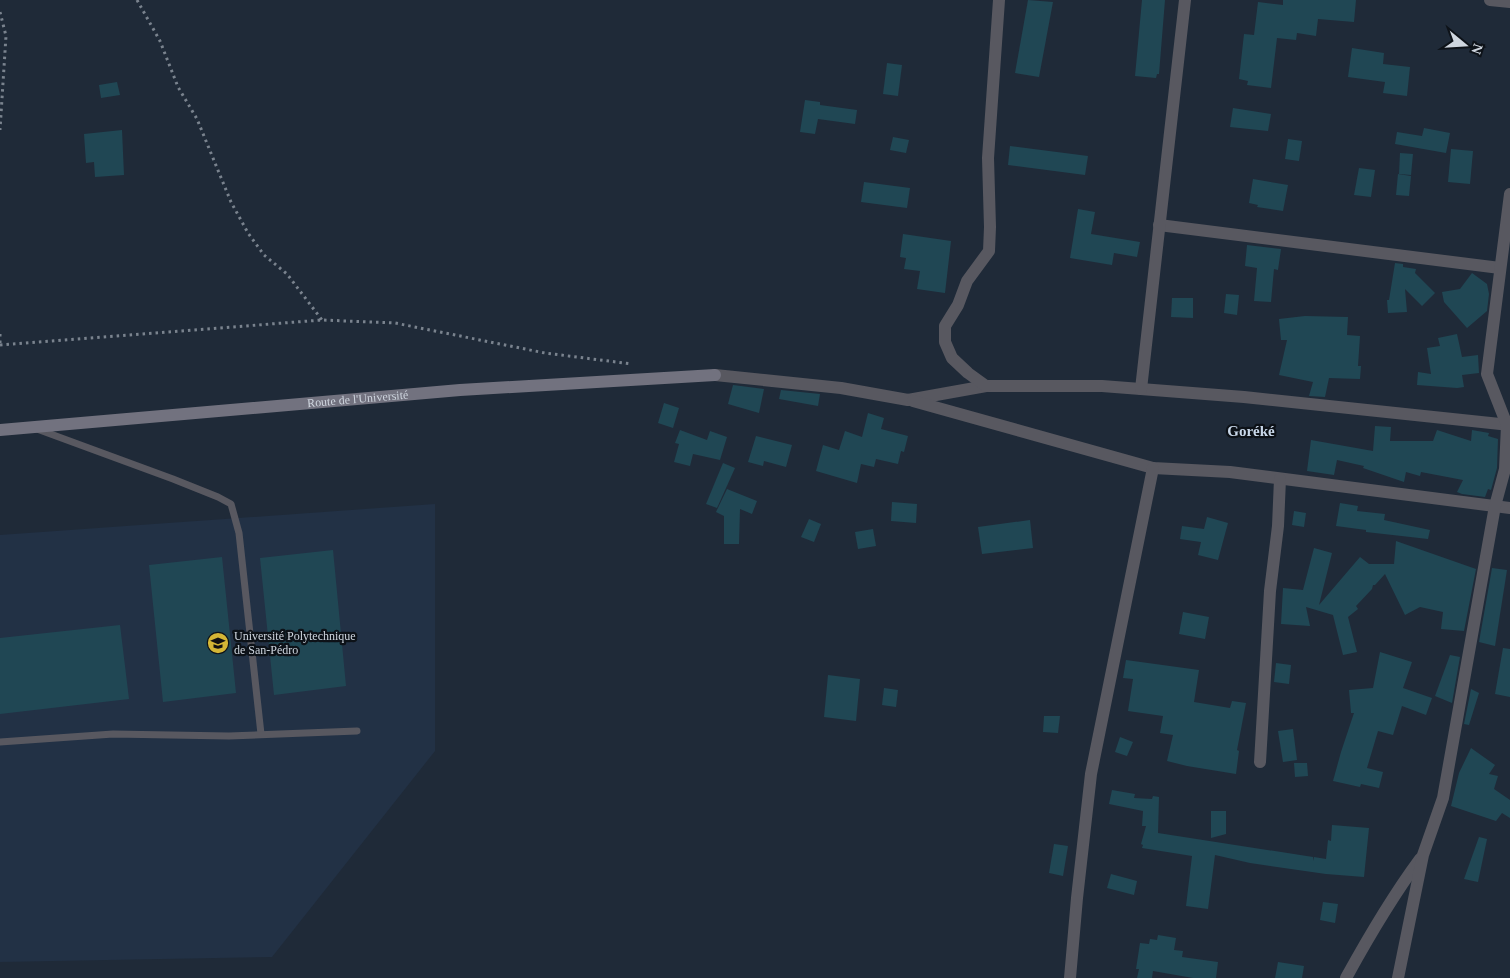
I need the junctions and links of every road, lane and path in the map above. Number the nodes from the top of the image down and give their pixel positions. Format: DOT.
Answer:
graph roads {
  1 [pos="137,0"];
  2 [pos="999,0"];
  3 [pos="1185,0"];
  4 [pos="1490,0"];
  5 [pos="1510,2"];
  6 [pos="0,12"];
  7 [pos="0,130"];
  8 [pos="1510,194"];
  9 [pos="1159,225"];
  10 [pos="1500,268"];
  11 [pos="322,320"];
  12 [pos="0,334"];
  13 [pos="0,344"];
  14 [pos="639,365"];
  15 [pos="986,386"];
  16 [pos="1141,389"];
  17 [pos="908,400"];
  18 [pos="1508,425"];
  19 [pos="32,428"];
  20 [pos="0,430"];
  21 [pos="1153,468"];
  22 [pos="1280,479"];
  23 [pos="1495,506"];
  24 [pos="1510,508"];
  25 [pos="357,731"];
  26 [pos="261,734"];
  27 [pos="0,742"];
  28 [pos="1260,762"];
  29 [pos="1423,855"];
  30 [pos="1070,978"];
  31 [pos="1346,978"];
  32 [pos="1398,978"];
  1 -- 11 [label="path"];
  2 -- 15 [label="street"];
  3 -- 9 [label="street"];
  4 -- 5 [label="street"];
  6 -- 7 [label="path"];
  8 -- 10 [label="street"];
  9 -- 10 [label="street"];
  9 -- 16 [label="street"];
  10 -- 18 [label="street"];
  11 -- 13 [label="path"];
  11 -- 14 [label="path"];
  12 -- 13 [label="path"];
  15 -- 16 [label="street"];
  15 -- 17 [label="street"];
  16 -- 18 [label="street"];
  17 -- 19 [label="street, Route de l'Université"];
  17 -- 21 [label="street"];
  18 -- 23 [label="street"];
  19 -- 20 [label="street, Route de l'Université"];
  19 -- 26 [label="lane"];
  21 -- 22 [label="street"];
  21 -- 30 [label="street"];
  22 -- 23 [label="street"];
  22 -- 28 [label="street"];
  23 -- 24 [label="street"];
  23 -- 29 [label="street"];
  25 -- 26 [label="lane"];
  26 -- 27 [label="lane"];
  29 -- 31 [label="street"];
  29 -- 32 [label="street"];
}
